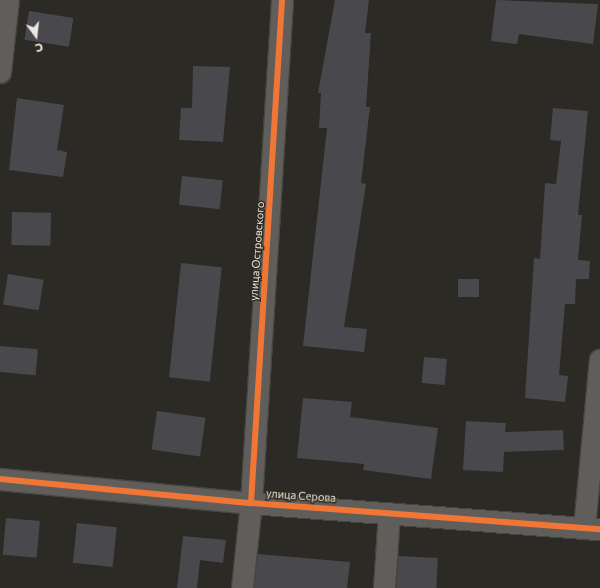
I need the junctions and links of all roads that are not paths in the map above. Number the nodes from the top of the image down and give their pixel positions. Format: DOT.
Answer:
graph roads {
  1 [pos="8,0"];
  2 [pos="282,0"];
  3 [pos="0,72"];
  4 [pos="600,360"];
  5 [pos="0,479"];
  6 [pos="251,503"];
  7 [pos="389,513"];
  8 [pos="592,528"];
  9 [pos="242,588"];
  10 [pos="384,588"];
  1 -- 3 [label="street"];
  2 -- 6 [label="street, улица Островского"];
  4 -- 8 [label="street"];
  5 -- 6 [label="street, улица Серова"];
  6 -- 7 [label="street, улица Серова"];
  6 -- 9 [label="street, улица Островского"];
  7 -- 8 [label="street, улица Серова"];
  7 -- 10 [label="street"];
}
